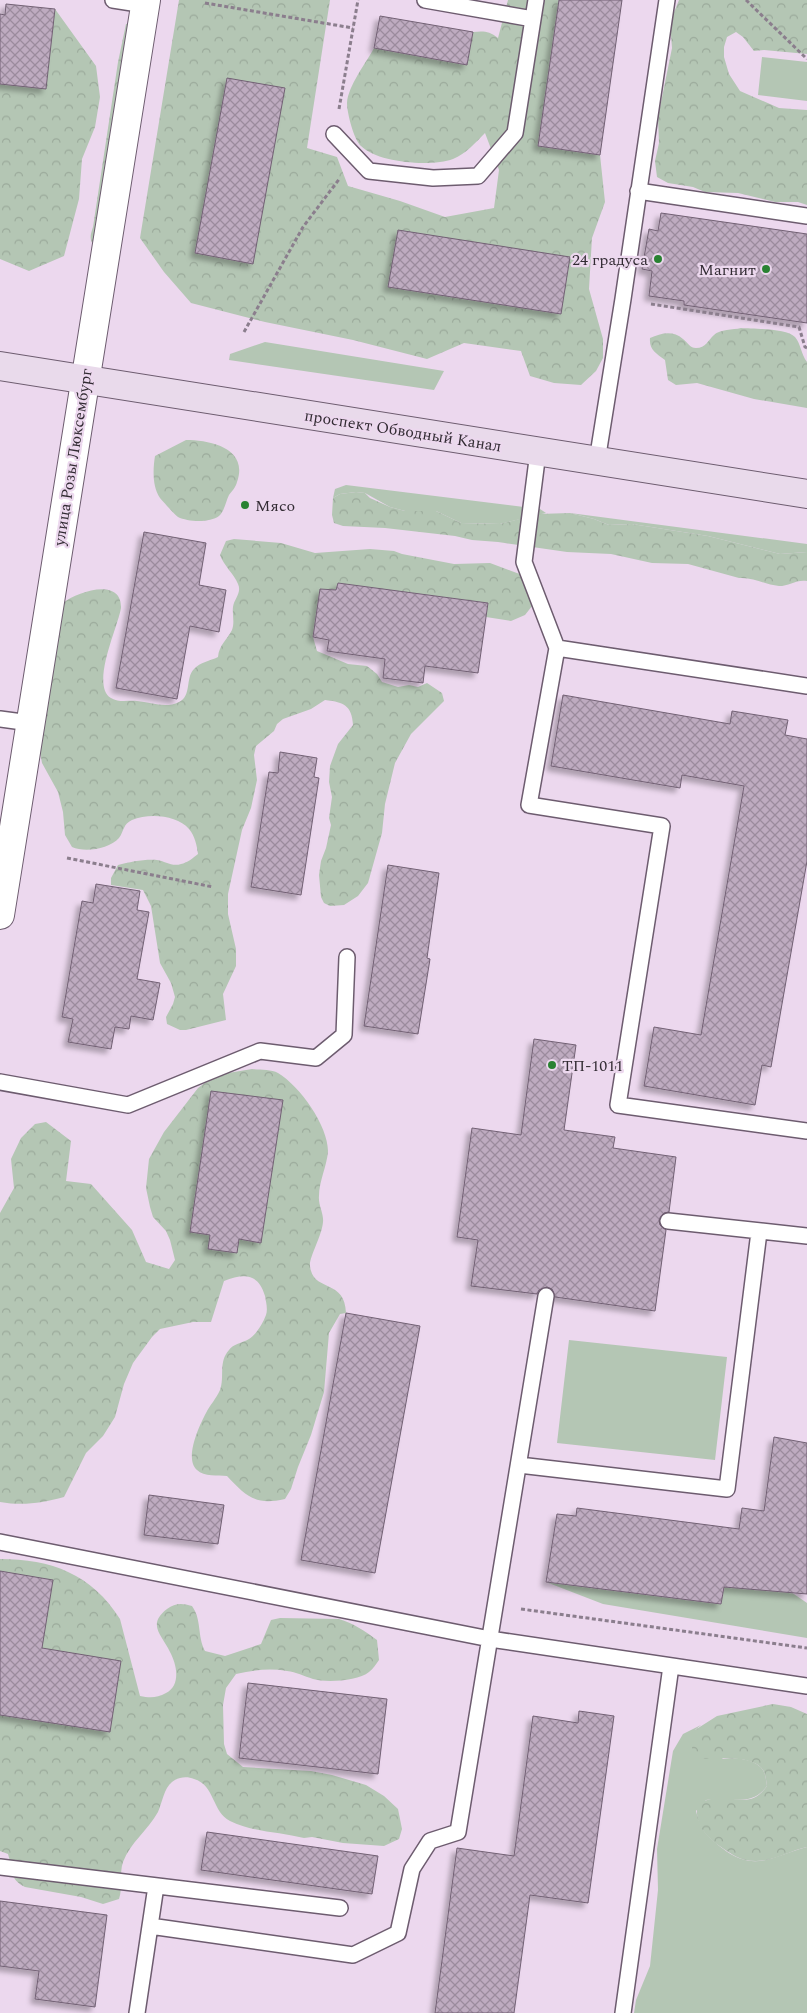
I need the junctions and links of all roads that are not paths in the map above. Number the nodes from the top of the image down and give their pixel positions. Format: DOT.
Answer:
graph roads {
  1 [pos="113,0"];
  2 [pos="424,0"];
  3 [pos="536,0"];
  4 [pos="667,0"];
  5 [pos="145,3"];
  6 [pos="533,19"];
  7 [pos="334,134"];
  8 [pos="638,191"];
  9 [pos="807,216"];
  10 [pos="0,366"];
  11 [pos="84,381"];
  12 [pos="538,452"];
  13 [pos="597,461"];
  14 [pos="807,494"];
  15 [pos="557,648"];
  16 [pos="807,686"];
  17 [pos="0,719"];
  18 [pos="30,723"];
  19 [pos="0,915"];
  20 [pos="347,957"];
  21 [pos="0,1082"];
  22 [pos="807,1130"];
  23 [pos="668,1221"];
  24 [pos="759,1232"];
  25 [pos="807,1236"];
  26 [pos="546,1296"];
  27 [pos="519,1465"];
  28 [pos="0,1542"];
  29 [pos="490,1638"];
  30 [pos="671,1666"];
  31 [pos="807,1686"];
  32 [pos="0,1867"];
  33 [pos="156,1886"];
  34 [pos="340,1908"];
  35 [pos="150,1926"];
  36 [pos="137,2013"];
  37 [pos="623,2013"];
  1 -- 5 [label="lane"];
  2 -- 6 [label="lane"];
  3 -- 6 [label="lane"];
  4 -- 8 [label="lane"];
  5 -- 11 [label="street, улица Розы Люксембург"];
  6 -- 7 [label="lane"];
  8 -- 9 [label="lane"];
  8 -- 13 [label="lane"];
  10 -- 11 [label="main road, проспект Обводный Канал"];
  11 -- 12 [label="main road, проспект Обводный Канал"];
  11 -- 18 [label="street, улица Розы Люксембург"];
  12 -- 13 [label="main road, проспект Обводный Канал"];
  12 -- 15 [label="lane"];
  13 -- 14 [label="main road, проспект Обводный Канал"];
  15 -- 16 [label="lane"];
  15 -- 22 [label="lane"];
  17 -- 18 [label="lane"];
  18 -- 19 [label="street, улица Розы Люксембург"];
  20 -- 21 [label="lane"];
  23 -- 24 [label="lane"];
  24 -- 25 [label="lane"];
  24 -- 27 [label="lane"];
  26 -- 27 [label="lane"];
  27 -- 29 [label="lane"];
  28 -- 29 [label="lane"];
  29 -- 30 [label="lane"];
  29 -- 35 [label="lane"];
  30 -- 31 [label="lane"];
  30 -- 37 [label="lane"];
  32 -- 33 [label="lane"];
  33 -- 34 [label="lane"];
  33 -- 35 [label="lane"];
  35 -- 36 [label="lane"];
}
